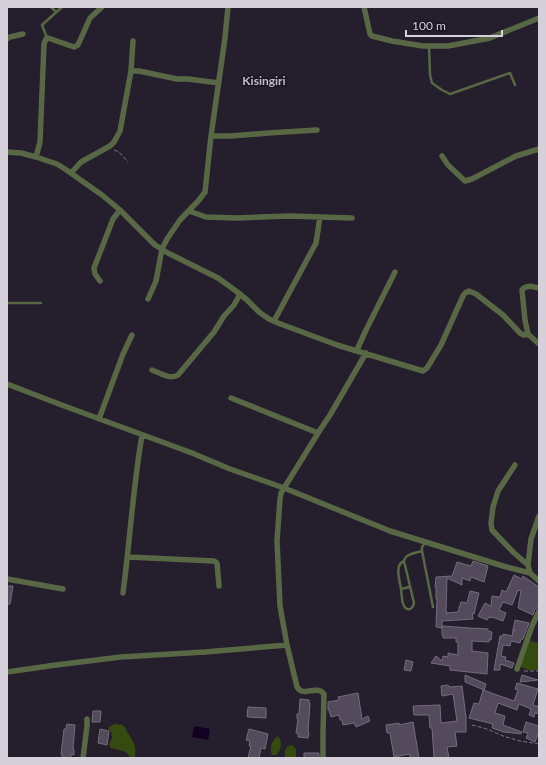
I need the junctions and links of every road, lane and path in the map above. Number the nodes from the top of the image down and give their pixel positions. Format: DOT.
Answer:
graph roads {
  1 [pos="51,7"];
  2 [pos="62,7"];
  3 [pos="102,7"];
  4 [pos="228,7"];
  5 [pos="364,7"];
  6 [pos="56,12"];
  7 [pos="539,18"];
  8 [pos="23,34"];
  9 [pos="7,39"];
  10 [pos="47,39"];
  11 [pos="133,40"];
  12 [pos="429,46"];
  13 [pos="131,71"];
  14 [pos="219,83"];
  15 [pos="515,85"];
  16 [pos="317,130"];
  17 [pos="211,136"];
  18 [pos="539,148"];
  19 [pos="103,150"];
  20 [pos="7,152"];
  21 [pos="442,156"];
  22 [pos="36,157"];
  23 [pos="128,162"];
  24 [pos="71,173"];
  25 [pos="120,210"];
  26 [pos="189,212"];
  27 [pos="320,218"];
  28 [pos="352,218"];
  29 [pos="162,249"];
  30 [pos="395,272"];
  31 [pos="100,281"];
  32 [pos="539,288"];
  33 [pos="240,294"];
  34 [pos="148,299"];
  35 [pos="7,303"];
  36 [pos="41,303"];
  37 [pos="274,321"];
  38 [pos="528,334"];
  39 [pos="132,335"];
  40 [pos="539,344"];
  41 [pos="357,350"];
  42 [pos="366,353"];
  43 [pos="152,370"];
  44 [pos="7,384"];
  45 [pos="231,398"];
  46 [pos="99,419"];
  47 [pos="318,433"];
  48 [pos="142,435"];
  49 [pos="516,465"];
  50 [pos="284,488"];
  51 [pos="539,516"];
  52 [pos="425,542"];
  53 [pos="422,551"];
  54 [pos="128,557"];
  55 [pos="404,561"];
  56 [pos="528,565"];
  57 [pos="530,573"];
  58 [pos="7,579"];
  59 [pos="539,581"];
  60 [pos="219,586"];
  61 [pos="410,587"];
  62 [pos="63,589"];
  63 [pos="401,589"];
  64 [pos="123,592"];
  65 [pos="433,607"];
  66 [pos="539,612"];
  67 [pos="287,645"];
  68 [pos="516,669"];
  69 [pos="539,671"];
  70 [pos="7,672"];
  71 [pos="87,718"];
  72 [pos="472,725"];
  73 [pos="539,744"];
  74 [pos="83,758"];
  75 [pos="323,758"];
  1 -- 6 [label="lane"];
  2 -- 6 [label="lane"];
  3 -- 10 [label="street"];
  4 -- 14 [label="street"];
  5 -- 12 [label="street"];
  6 -- 10 [label="lane"];
  7 -- 12 [label="street"];
  8 -- 9 [label="street"];
  10 -- 22 [label="street"];
  11 -- 13 [label="street"];
  12 -- 15 [label="lane"];
  13 -- 14 [label="street"];
  13 -- 19 [label="street"];
  14 -- 17 [label="street"];
  16 -- 17 [label="street"];
  17 -- 26 [label="street"];
  18 -- 21 [label="street"];
  19 -- 23 [label="path"];
  19 -- 24 [label="street"];
  20 -- 22 [label="street"];
  22 -- 24 [label="street"];
  24 -- 25 [label="street"];
  25 -- 29 [label="street"];
  25 -- 31 [label="street"];
  26 -- 27 [label="street"];
  26 -- 29 [label="street"];
  27 -- 28 [label="street"];
  27 -- 37 [label="street"];
  29 -- 33 [label="street"];
  29 -- 34 [label="street"];
  30 -- 41 [label="street"];
  32 -- 38 [label="street"];
  33 -- 37 [label="street"];
  33 -- 43 [label="street"];
  35 -- 36 [label="lane"];
  37 -- 41 [label="street"];
  38 -- 40 [label="street"];
  38 -- 42 [label="street"];
  39 -- 46 [label="street"];
  41 -- 42 [label="street"];
  42 -- 47 [label="street"];
  44 -- 46 [label="street"];
  45 -- 47 [label="street"];
  46 -- 48 [label="street"];
  47 -- 50 [label="street"];
  48 -- 50 [label="street"];
  48 -- 54 [label="street"];
  49 -- 56 [label="street"];
  50 -- 52 [label="street"];
  50 -- 67 [label="street"];
  51 -- 56 [label="street"];
  52 -- 53 [label="lane"];
  52 -- 57 [label="street"];
  53 -- 55 [label="lane"];
  53 -- 65 [label="lane"];
  54 -- 60 [label="street"];
  54 -- 64 [label="street"];
  55 -- 61 [label="lane"];
  55 -- 63 [label="lane"];
  56 -- 57 [label="street"];
  57 -- 59 [label="street"];
  58 -- 62 [label="street"];
  61 -- 63 [label="lane"];
  61 -- 63 [label="lane"];
  66 -- 68 [label="street"];
  67 -- 70 [label="street"];
  67 -- 75 [label="street"];
  68 -- 69 [label="path"];
  71 -- 74 [label="street"];
  72 -- 73 [label="path"];
}
